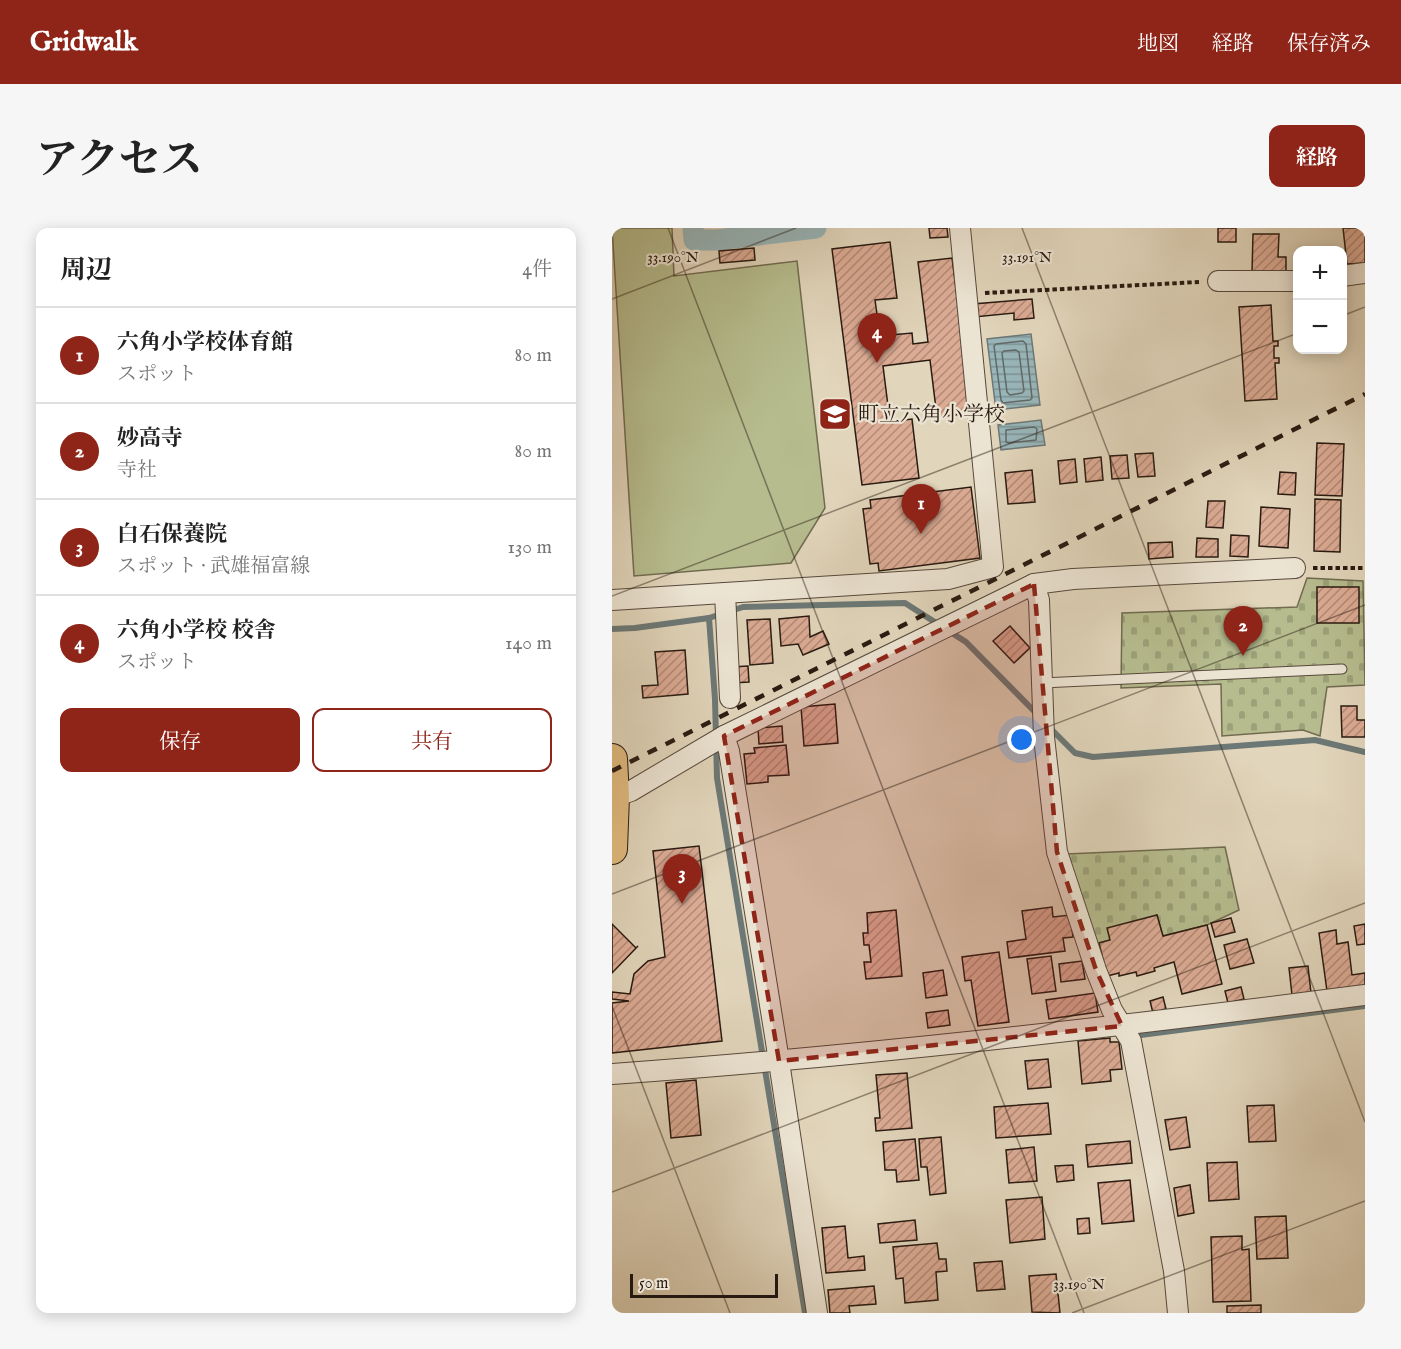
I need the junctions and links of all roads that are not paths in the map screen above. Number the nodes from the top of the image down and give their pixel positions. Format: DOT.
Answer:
graph roads {
  1 [pos="960,228"];
  2 [pos="1365,273"];
  3 [pos="1347,275"];
  4 [pos="1218,281"];
  5 [pos="1293,281"];
  6 [pos="1295,568"];
  7 [pos="1034,584"];
  8 [pos="725,598"];
  9 [pos="612,600"];
  10 [pos="1342,669"];
  11 [pos="1042,683"];
  12 [pos="730,698"];
  13 [pos="716,740"];
  14 [pos="612,759"];
  15 [pos="614,797"];
  16 [pos="612,849"];
  17 [pos="1365,995"];
  18 [pos="1120,1031"];
  19 [pos="772,1057"];
  20 [pos="612,1074"];
  21 [pos="817,1313"];
  22 [pos="1178,1313"];
  1 -- 8 [label="street"];
  2 -- 3 [label="street"];
  4 -- 5 [label="street"];
  6 -- 7 [label="street"];
  7 -- 11 [label="street"];
  7 -- 13 [label="street"];
  8 -- 9 [label="street"];
  8 -- 12 [label="street"];
  10 -- 11 [label="lane"];
  11 -- 18 [label="street"];
  13 -- 15 [label="street"];
  13 -- 19 [label="street"];
  14 -- 15 [label="main road"];
  15 -- 16 [label="main road"];
  17 -- 18 [label="street"];
  18 -- 19 [label="street"];
  18 -- 22 [label="street"];
  19 -- 20 [label="street"];
  19 -- 21 [label="street"];
}
